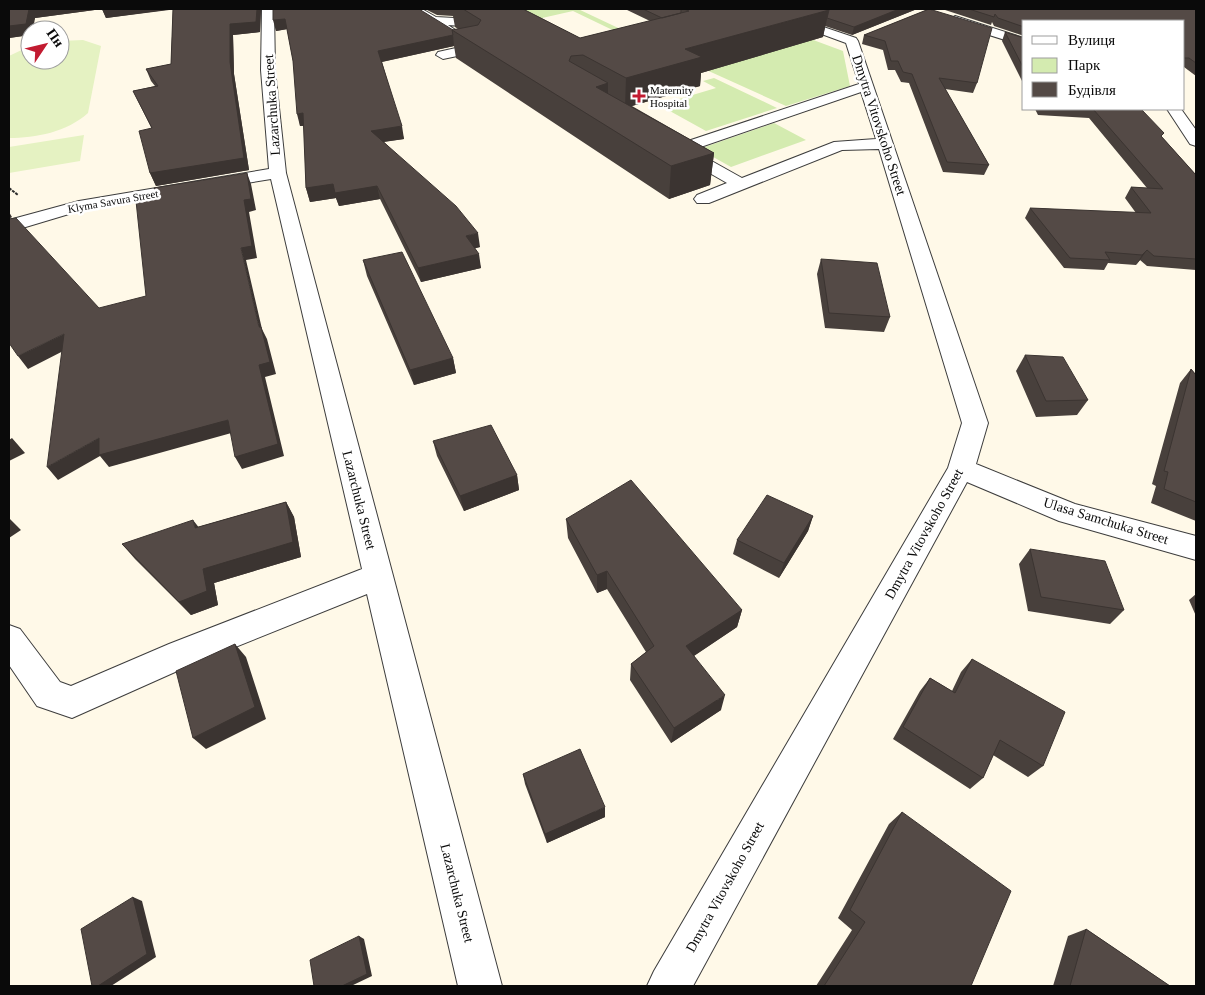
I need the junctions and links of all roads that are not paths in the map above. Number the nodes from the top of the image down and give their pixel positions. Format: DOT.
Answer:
graph roads {
  1 [pos="268,9"];
  2 [pos="414,9"];
  3 [pos="754,10"];
  4 [pos="480,11"];
  5 [pos="945,16"];
  6 [pos="435,20"];
  7 [pos="502,25"];
  8 [pos="1022,41"];
  9 [pos="443,55"];
  10 [pos="866,86"];
  11 [pos="1175,110"];
  12 [pos="662,139"];
  13 [pos="1196,141"];
  14 [pos="886,144"];
  15 [pos="679,148"];
  16 [pos="278,174"];
  17 [pos="741,184"];
  18 [pos="703,199"];
  19 [pos="9,226"];
  20 [pos="961,469"];
  21 [pos="1196,548"];
  22 [pos="378,576"];
  23 [pos="9,639"];
  24 [pos="480,986"];
  25 [pos="669,986"];
  1 -- 16 [label="street, Lazarchuka Street"];
  2 -- 6 [label="street"];
  3 -- 10 [label="street, Dmytra Vitovskoho Street"];
  4 -- 6 [label="street"];
  5 -- 8 [label="street"];
  6 -- 7 [label="street"];
  6 -- 9 [label="street"];
  10 -- 14 [label="street, Dmytra Vitovskoho Street"];
  10 -- 15 [label="street"];
  11 -- 13 [label="street"];
  12 -- 15 [label="street"];
  14 -- 17 [label="street"];
  14 -- 20 [label="street, Dmytra Vitovskoho Street"];
  15 -- 17 [label="street"];
  16 -- 19 [label="street, Klyma Savura Street"];
  16 -- 22 [label="street, Lazarchuka Street"];
  17 -- 18 [label="street"];
  20 -- 21 [label="street, Ulasa Samchuka Street"];
  20 -- 25 [label="street, Dmytra Vitovskoho Street"];
  22 -- 23 [label="street"];
  22 -- 24 [label="street, Lazarchuka Street"];
}
